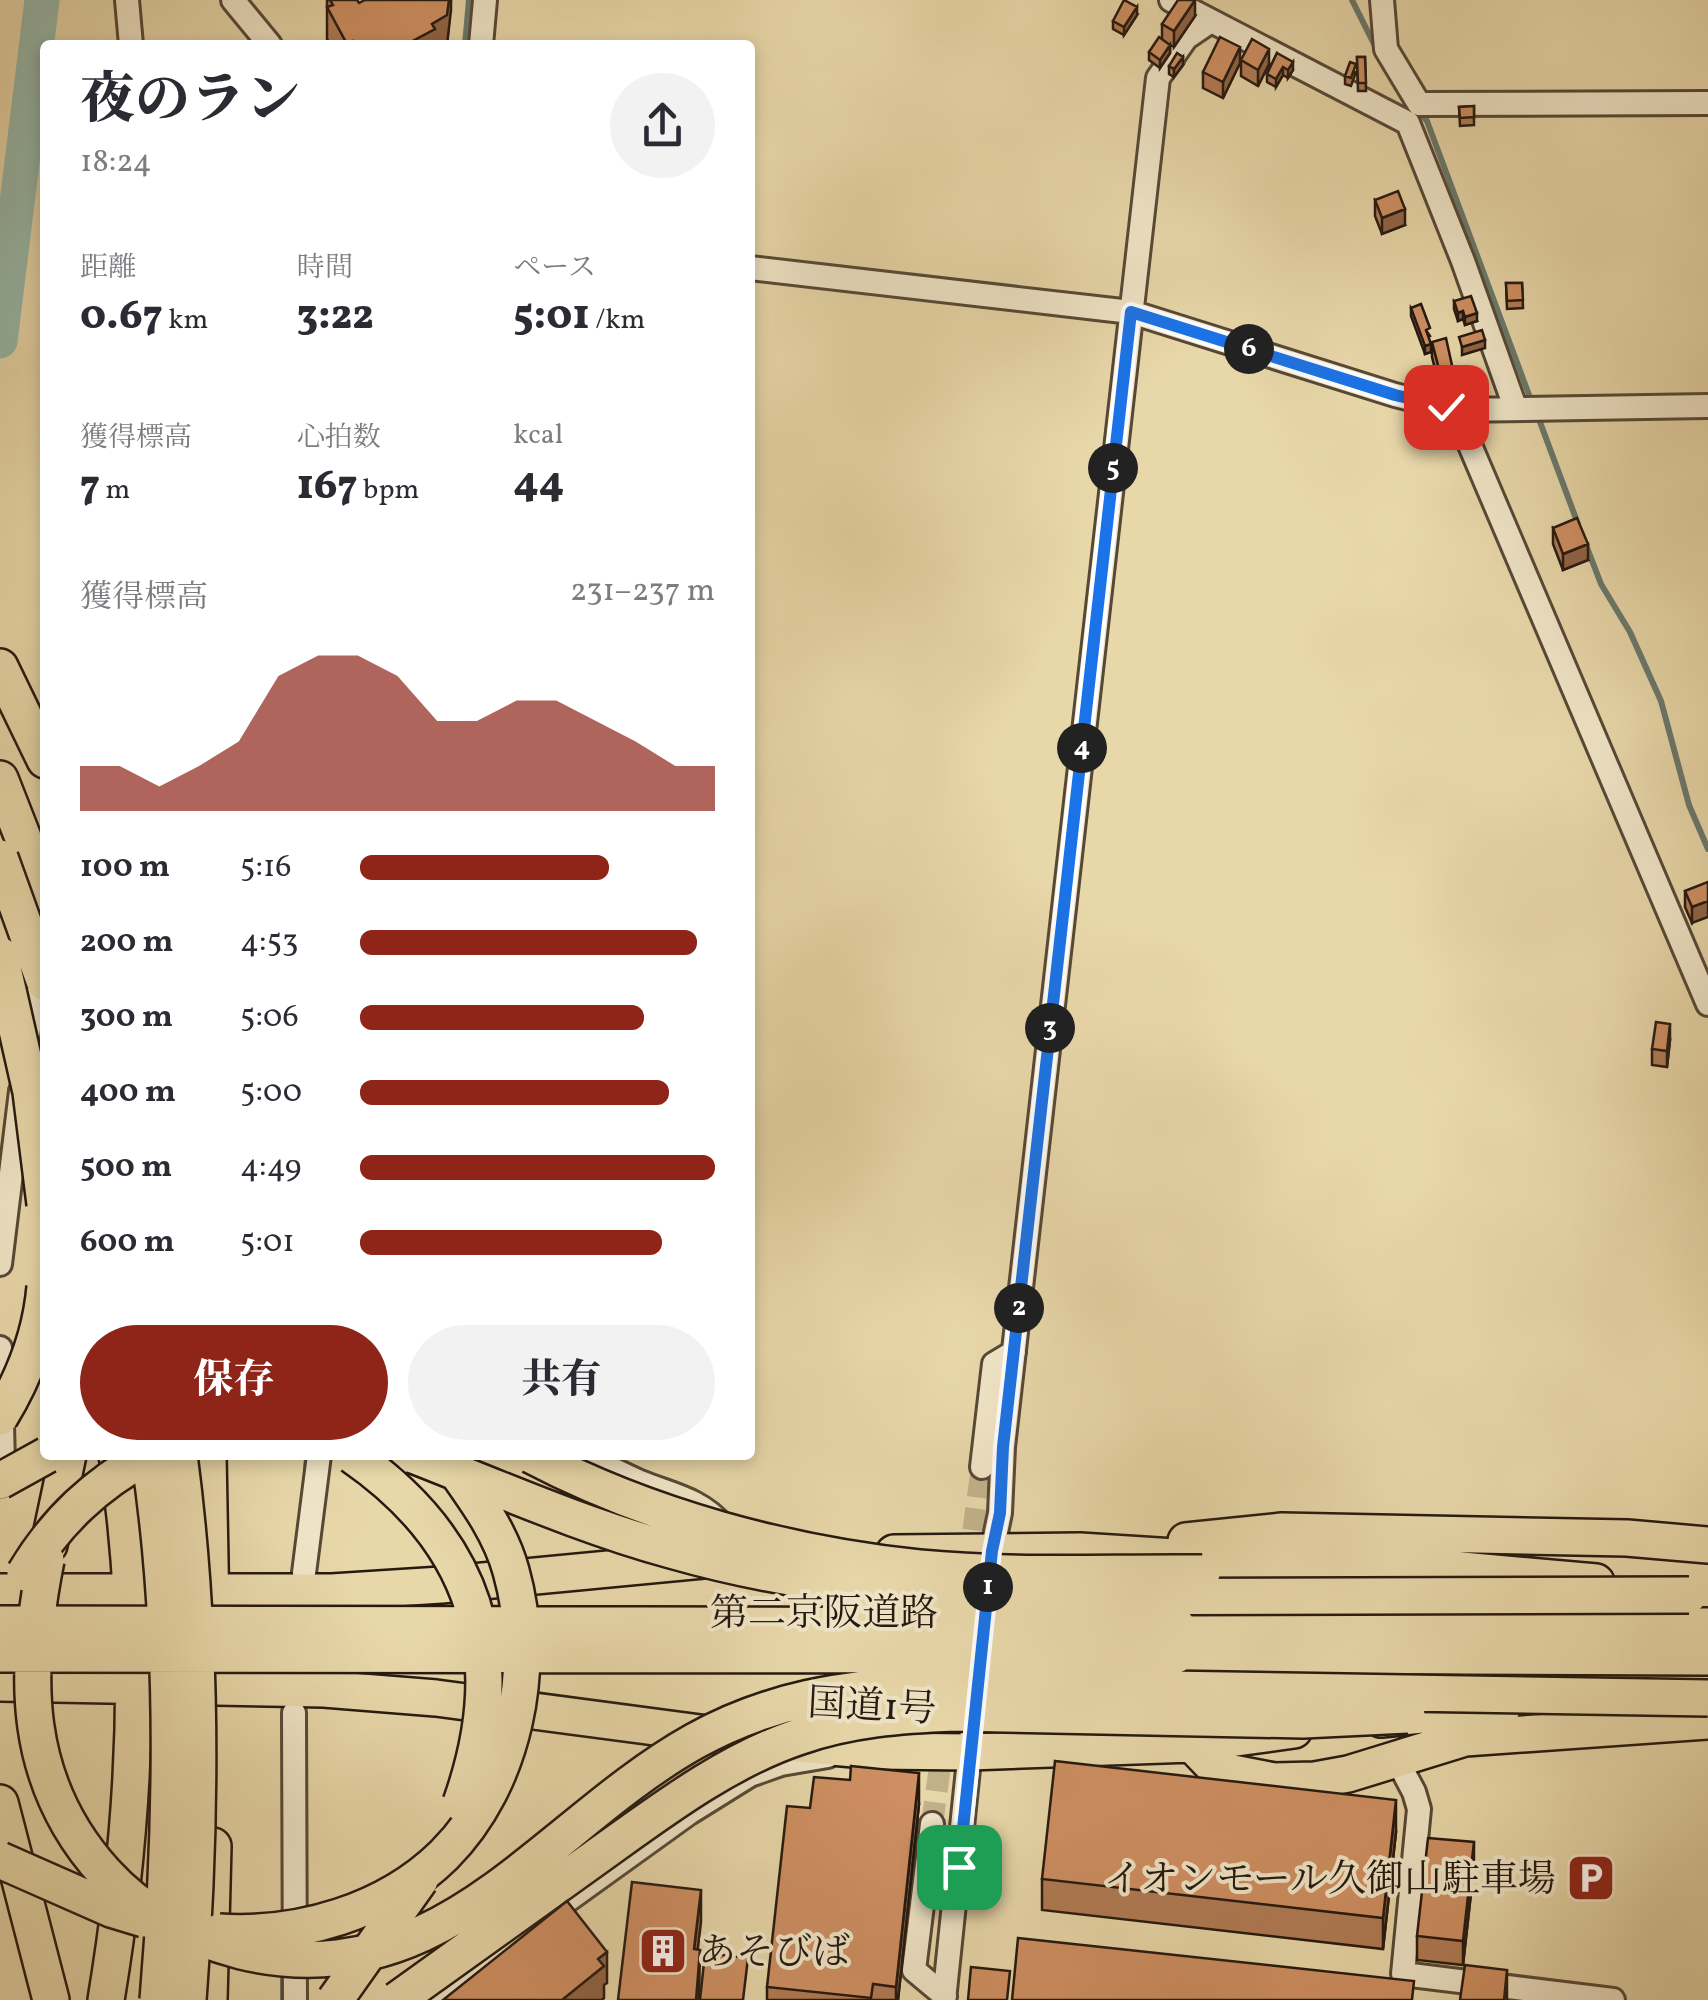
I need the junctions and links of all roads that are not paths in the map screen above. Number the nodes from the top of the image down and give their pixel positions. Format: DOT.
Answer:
graph roads {
  1 [pos="127,0"];
  2 [pos="233,0"];
  3 [pos="485,0"];
  4 [pos="1171,0"];
  5 [pos="1382,0"];
  6 [pos="1212,21"];
  7 [pos="131,40"];
  8 [pos="266,40"];
  9 [pos="481,40"];
  10 [pos="1708,103"];
  11 [pos="1414,114"];
  12 [pos="755,269"];
  13 [pos="1131,312"];
  14 [pos="1708,406"];
  15 [pos="1527,407"];
  16 [pos="1455,410"];
  17 [pos="0,666"];
  18 [pos="40,750"];
  19 [pos="0,753"];
  20 [pos="0,779"];
  21 [pos="40,836"];
  22 [pos="0,858"];
  23 [pos="40,881"];
  24 [pos="40,948"];
  25 [pos="0,952"];
  26 [pos="40,969"];
  27 [pos="1708,1004"];
  28 [pos="0,1037"];
  29 [pos="40,1071"];
  30 [pos="40,1161"];
  31 [pos="40,1166"];
  32 [pos="0,1264"];
  33 [pos="40,1313"];
  34 [pos="0,1348"];
  35 [pos="1014,1352"];
  36 [pos="0,1417"];
  37 [pos="40,1460"];
  38 [pos="67,1460"];
  39 [pos="118,1460"];
  40 [pos="141,1460"];
  41 [pos="150,1460"];
  42 [pos="180,1460"];
  43 [pos="208,1460"];
  44 [pos="318,1460"];
  45 [pos="358,1460"];
  46 [pos="427,1460"];
  47 [pos="447,1460"];
  48 [pos="542,1460"];
  49 [pos="593,1460"];
  50 [pos="982,1467"];
  51 [pos="0,1483"];
  52 [pos="1708,1544"];
  53 [pos="992,1551"];
  54 [pos="1080,1551"];
  55 [pos="747,1555"];
  56 [pos="304,1573"];
  57 [pos="0,1592"];
  58 [pos="211,1593"];
  59 [pos="132,1594"];
  60 [pos="1702,1594"];
  61 [pos="0,1624"];
  62 [pos="1708,1626"];
  63 [pos="0,1636"];
  64 [pos="176,1640"];
  65 [pos="0,1654"];
  66 [pos="1708,1658"];
  67 [pos="0,1683"];
  68 [pos="134,1684"];
  69 [pos="212,1686"];
  70 [pos="1708,1697"];
  71 [pos="294,1713"];
  72 [pos="1708,1721"];
  73 [pos="685,1731"];
  74 [pos="1192,1744"];
  75 [pos="876,1751"];
  76 [pos="970,1752"];
  77 [pos="1396,1758"];
  78 [pos="0,1803"];
  79 [pos="932,1824"];
  80 [pos="0,1860"];
  81 [pos="944,1998"];
  82 [pos="51,2000"];
  83 [pos="106,2000"];
  84 [pos="158,2000"];
  85 [pos="188,2000"];
  86 [pos="210,2000"];
  87 [pos="295,2000"];
  88 [pos="336,2000"];
  89 [pos="397,2000"];
  90 [pos="428,2000"];
  91 [pos="1613,2000"];
  1 -- 7 [label="street"];
  2 -- 8 [label="street"];
  3 -- 9 [label="street"];
  4 -- 6 [label="street"];
  5 -- 11 [label="street"];
  6 -- 11 [label="street"];
  6 -- 13 [label="street"];
  10 -- 11 [label="street"];
  11 -- 15 [label="street"];
  12 -- 13 [label="street"];
  13 -- 16 [label="street"];
  13 -- 35 [label="street"];
  14 -- 15 [label="street"];
  15 -- 16 [label="street"];
  16 -- 27 [label="street"];
  17 -- 18 [label="highway"];
  19 -- 21 [label="highway"];
  20 -- 23 [label="highway"];
  22 -- 26 [label="highway, bridge"];
  24 -- 32 [label="street"];
  25 -- 29 [label="highway, bridge"];
  25 -- 31 [label="highway, bridge"];
  28 -- 30 [label="highway, bridge"];
  33 -- 36 [label="highway, bridge"];
  34 -- 51 [label="street"];
  35 -- 50 [label="street"];
  35 -- 53 [label="street"];
  37 -- 51 [label="highway, bridge"];
  38 -- 70 [label="highway, bridge"];
  39 -- 59 [label="highway"];
  40 -- 63 [label="highway, bridge"];
  41 -- 64 [label="highway, bridge"];
  42 -- 64 [label="highway, bridge"];
  43 -- 58 [label="highway"];
  44 -- 56 [label="street"];
  45 -- 88 [label="highway, bridge"];
  46 -- 60 [label="highway, bridge"];
  47 -- 80 [label="highway, bridge"];
  48 -- 60 [label="highway, bridge"];
  49 -- 55 [label="street"];
  52 -- 54 [label="highway"];
  53 -- 54 [label="highway"];
  53 -- 55 [label="highway"];
  53 -- 76 [label="street"];
  54 -- 60 [label="highway"];
  55 -- 58 [label="highway"];
  57 -- 59 [label="highway"];
  58 -- 59 [label="highway"];
  58 -- 64 [label="highway"];
  59 -- 64 [label="highway"];
  59 -- 64 [label="highway"];
  61 -- 62 [label="highway, 第二京阪道路, bridge"];
  63 -- 64 [label="highway"];
  64 -- 68 [label="highway"];
  64 -- 69 [label="highway"];
  64 -- 69 [label="highway"];
  64 -- 73 [label="highway"];
  64 -- 84 [label="highway, bridge"];
  64 -- 85 [label="highway, bridge"];
  65 -- 66 [label="highway, 第二京阪道路, bridge"];
  67 -- 68 [label="highway, 国道1号"];
  68 -- 69 [label="highway, 国道1号"];
  68 -- 83 [label="highway"];
  69 -- 73 [label="highway, 国道1号"];
  69 -- 86 [label="highway"];
  70 -- 74 [label="highway, 国道1号"];
  70 -- 89 [label="highway, bridge"];
  71 -- 87 [label="street"];
  72 -- 77 [label="highway"];
  73 -- 75 [label="highway, 国道1号"];
  74 -- 76 [label="highway, 国道1号"];
  74 -- 77 [label="highway"];
  75 -- 76 [label="highway, 国道1号"];
  75 -- 90 [label="street"];
  76 -- 81 [label="street"];
  77 -- 91 [label="street"];
  78 -- 82 [label="highway"];
  79 -- 81 [label="street"];
}
